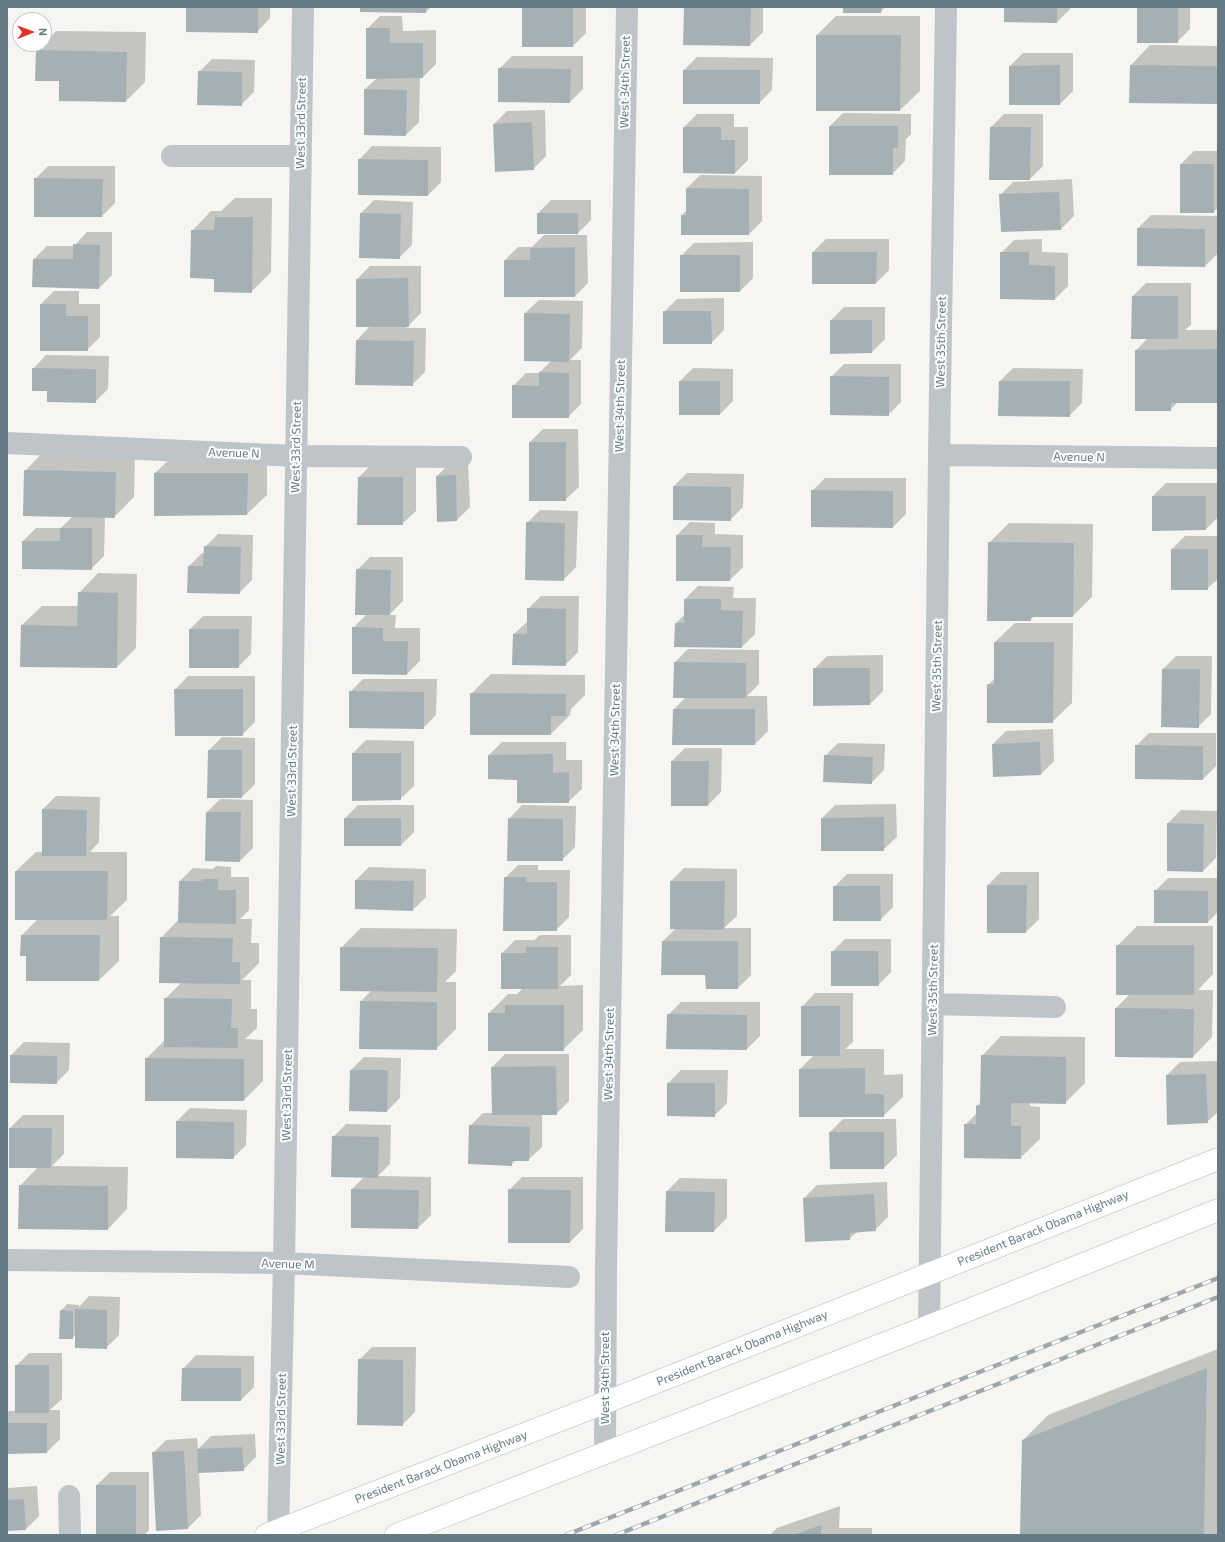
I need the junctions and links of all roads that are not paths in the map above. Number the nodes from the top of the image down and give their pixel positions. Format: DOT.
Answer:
graph roads {
  1 [pos="303,7"];
  2 [pos="626,7"];
  3 [pos="946,7"];
  4 [pos="172,156"];
  5 [pos="301,156"];
  6 [pos="7,444"];
  7 [pos="939,455"];
  8 [pos="296,456"];
  9 [pos="461,457"];
  10 [pos="1218,458"];
  11 [pos="933,1004"];
  12 [pos="1055,1007"];
  13 [pos="1218,1159"];
  14 [pos="1218,1210"];
  15 [pos="7,1260"];
  16 [pos="284,1263"];
  17 [pos="930,1272"];
  18 [pos="570,1277"];
  19 [pos="929,1326"];
  20 [pos="604,1403"];
  21 [pos="605,1453"];
  22 [pos="69,1496"];
  23 [pos="274,1533"];
  24 [pos="70,1535"];
  25 [pos="396,1535"];
  1 -- 5 [label="street, West 33rd Street"];
  2 -- 20 [label="street, West 34th Street"];
  3 -- 7 [label="street, West 35th Street"];
  4 -- 5 [label="street"];
  5 -- 8 [label="street, West 33rd Street"];
  6 -- 8 [label="street, Avenue N"];
  7 -- 10 [label="street, Avenue N"];
  7 -- 11 [label="street, West 35th Street"];
  8 -- 9 [label="street, Avenue N"];
  8 -- 16 [label="street, West 33rd Street"];
  11 -- 12 [label="street"];
  11 -- 17 [label="street, West 35th Street"];
  13 -- 17 [label="main road, President Barack Obama Highway"];
  14 -- 19 [label="main road"];
  15 -- 16 [label="street, Avenue M"];
  16 -- 18 [label="street, Avenue M"];
  16 -- 23 [label="street, West 33rd Street"];
  17 -- 19 [label="street, West 35th Street"];
  17 -- 20 [label="main road, President Barack Obama Highway"];
  19 -- 21 [label="main road"];
  20 -- 21 [label="street, West 34th Street"];
  20 -- 23 [label="main road, President Barack Obama Highway"];
  21 -- 25 [label="main road"];
  22 -- 24 [label="street"];
}
